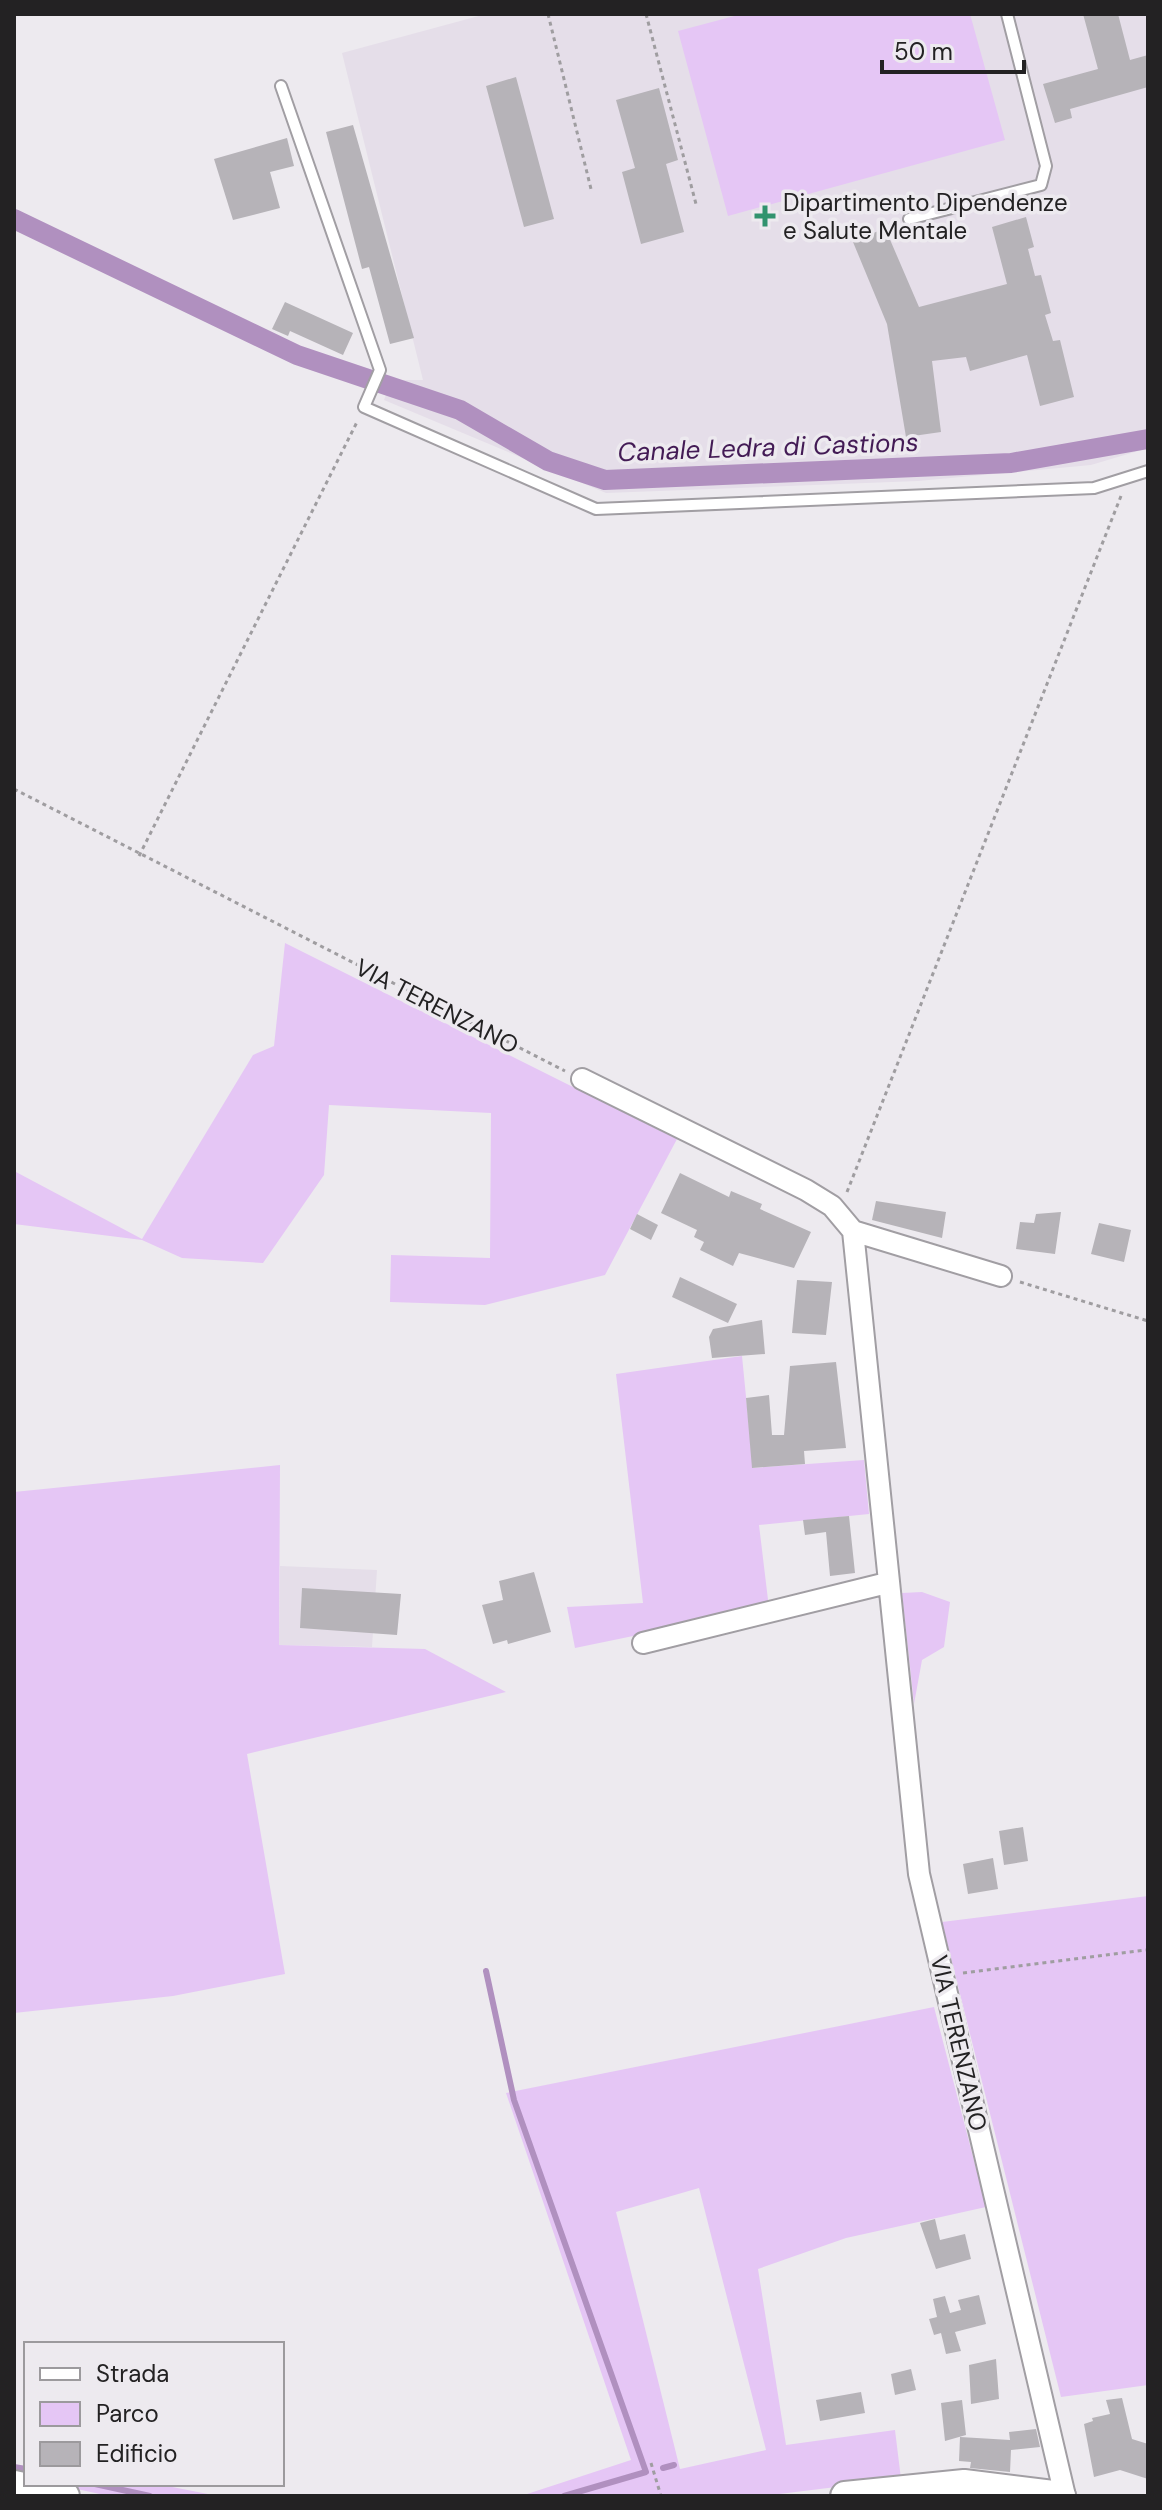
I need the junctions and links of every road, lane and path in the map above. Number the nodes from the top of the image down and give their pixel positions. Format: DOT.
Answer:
graph roads {
  1 [pos="548,14"];
  2 [pos="646,14"];
  3 [pos="1007,14"];
  4 [pos="281,86"];
  5 [pos="591,189"];
  6 [pos="696,204"];
  7 [pos="909,219"];
  8 [pos="364,407"];
  9 [pos="1148,471"];
  10 [pos="1128,477"];
  11 [pos="14,789"];
  12 [pos="139,856"];
  13 [pos="582,1079"];
  14 [pos="846,1222"];
  15 [pos="1001,1276"];
  16 [pos="1148,1321"];
  17 [pos="887,1583"];
  18 [pos="643,1643"];
  19 [pos="1146,1950"];
  20 [pos="943,1976"];
  21 [pos="651,2463"];
  22 [pos="14,2485"];
  23 [pos="963,2490"];
  24 [pos="902,2492"];
  25 [pos="65,2496"];
  26 [pos="661,2496"];
  27 [pos="845,2496"];
  28 [pos="1063,2496"];
  1 -- 5 [label="path"];
  2 -- 6 [label="path"];
  3 -- 7 [label="lane"];
  4 -- 8 [label="lane"];
  8 -- 10 [label="lane"];
  8 -- 12 [label="path"];
  9 -- 10 [label="lane"];
  10 -- 14 [label="path"];
  11 -- 12 [label="path, VIA TERENZANO"];
  12 -- 13 [label="path, VIA TERENZANO"];
  13 -- 14 [label="street"];
  14 -- 15 [label="street"];
  14 -- 17 [label="street, VIA TERENZANO"];
  15 -- 16 [label="path"];
  17 -- 18 [label="street"];
  17 -- 20 [label="street, VIA TERENZANO"];
  19 -- 20 [label="path"];
  20 -- 28 [label="street, VIA TERENZANO"];
  21 -- 26 [label="path"];
  22 -- 25 [label="main road"];
  23 -- 24 [label="main road"];
  23 -- 28 [label="main road"];
  24 -- 27 [label="main road"];
}
